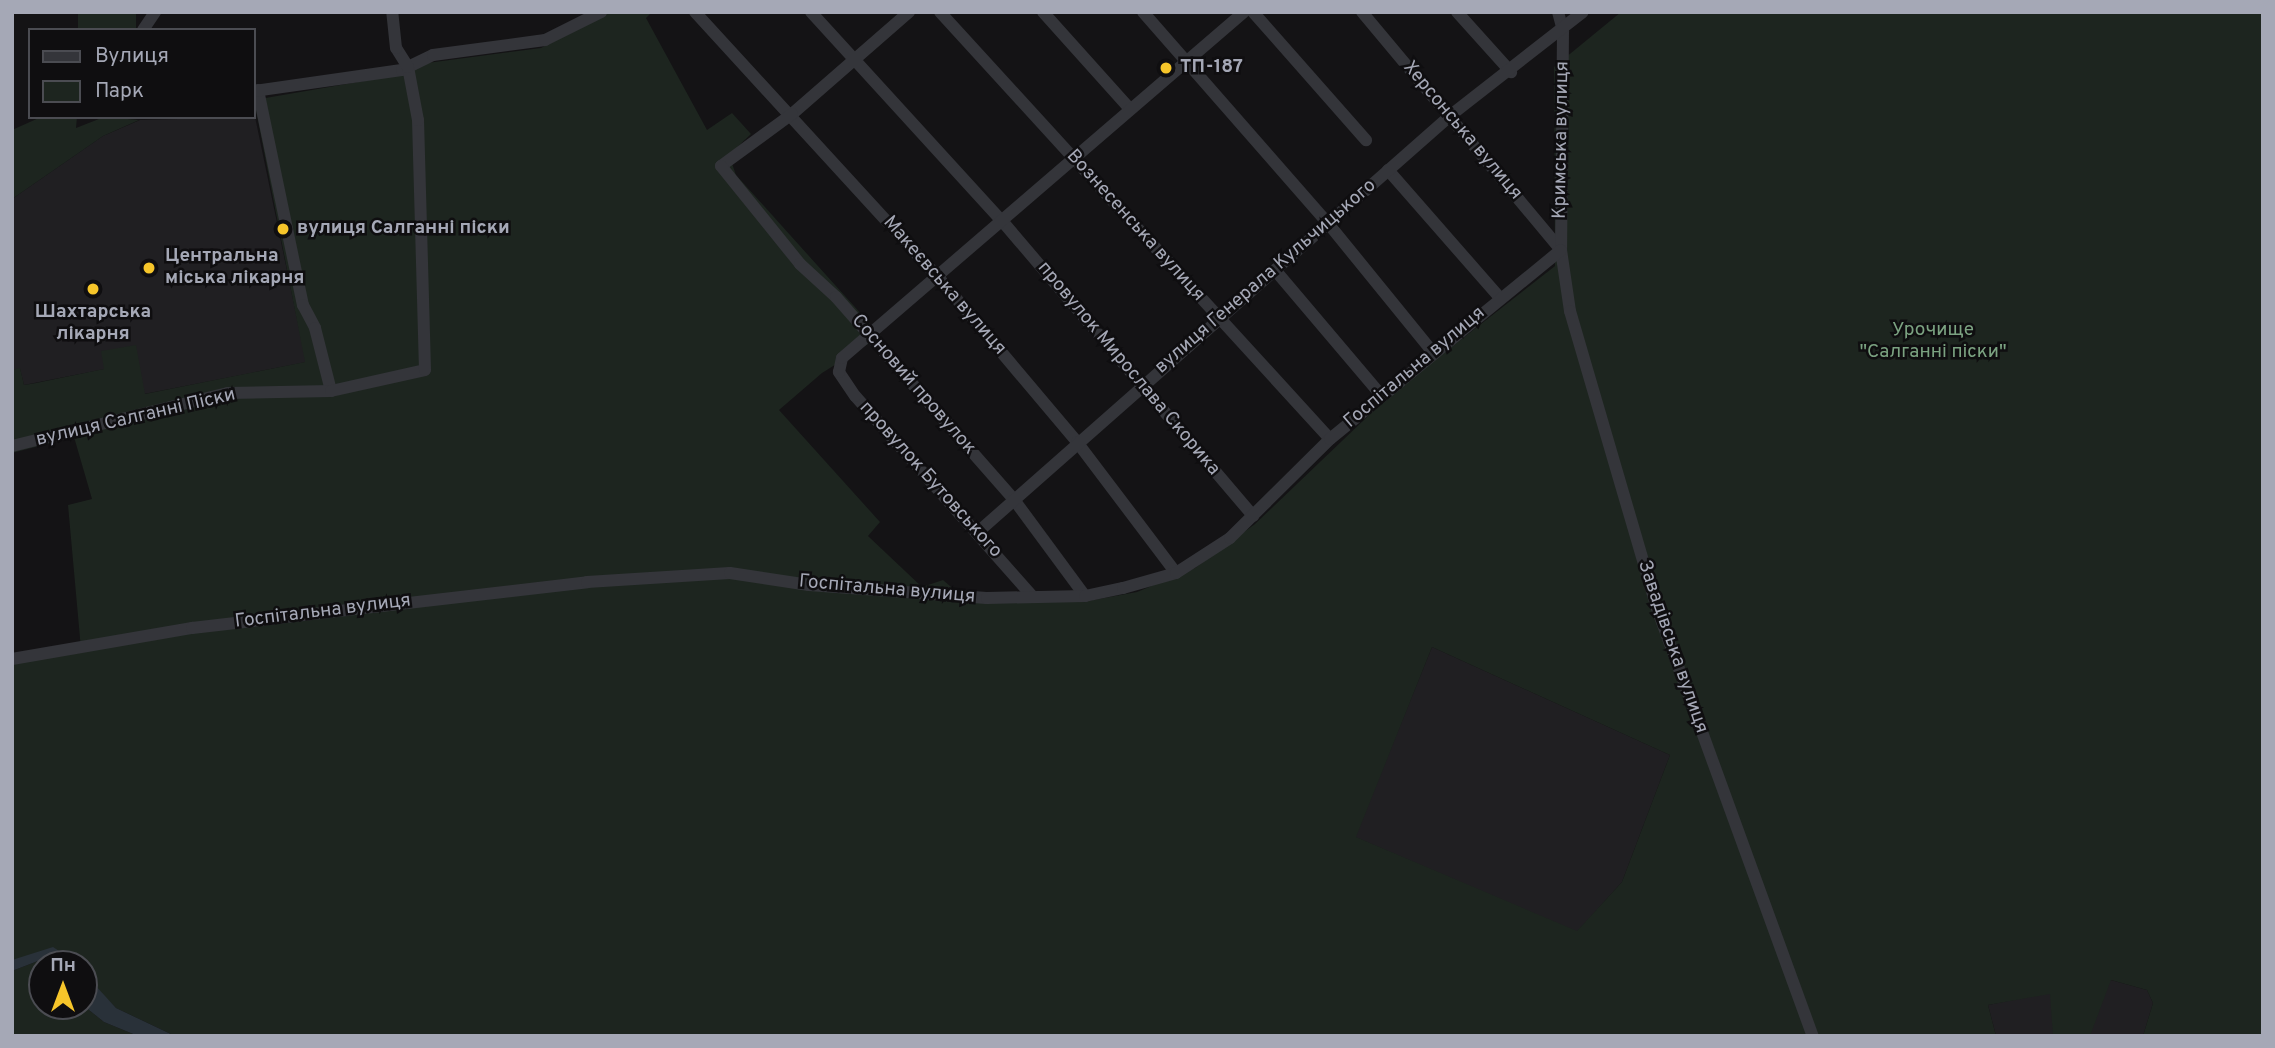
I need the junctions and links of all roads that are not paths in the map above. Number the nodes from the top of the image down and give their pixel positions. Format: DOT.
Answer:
graph roads {
  1 [pos="155,12"];
  2 [pos="392,12"];
  3 [pos="695,12"];
  4 [pos="811,12"];
  5 [pos="909,12"];
  6 [pos="940,12"];
  7 [pos="1043,12"];
  8 [pos="1143,12"];
  9 [pos="1244,12"];
  10 [pos="1253,12"];
  11 [pos="1362,12"];
  12 [pos="1457,12"];
  13 [pos="1558,12"];
  14 [pos="1565,12"];
  15 [pos="1583,12"];
  16 [pos="599,13"];
  17 [pos="144,28"];
  18 [pos="1563,31"];
  19 [pos="857,61"];
  20 [pos="1187,62"];
  21 [pos="408,68"];
  22 [pos="1511,72"];
  23 [pos="256,91"];
  24 [pos="1130,109"];
  25 [pos="792,114"];
  26 [pos="1451,115"];
  27 [pos="1366,140"];
  28 [pos="1073,159"];
  29 [pos="1388,170"];
  30 [pos="1003,222"];
  31 [pos="1327,222"];
  32 [pos="1562,250"];
  33 [pos="1275,270"];
  34 [pos="939,278"];
  35 [pos="1500,298"];
  36 [pos="1221,320"];
  37 [pos="871,336"];
  38 [pos="1432,351"];
  39 [pos="1143,385"];
  40 [pos="331,391"];
  41 [pos="1381,395"];
  42 [pos="1330,439"];
  43 [pos="1077,442"];
  44 [pos="12,446"];
  45 [pos="1015,500"];
  46 [pos="1253,516"];
  47 [pos="978,532"];
  48 [pos="1176,573"];
  49 [pos="1085,596"];
  50 [pos="1033,597"];
  51 [pos="12,659"];
  52 [pos="1813,1036"];
  1 -- 17 [label="street"];
  2 -- 21 [label="street"];
  3 -- 25 [label="street, Макеєвська вулиця"];
  4 -- 19 [label="street, провулок Мирослава Скорика"];
  5 -- 19 [label="street"];
  6 -- 28 [label="street, Вознесенська вулиця"];
  7 -- 24 [label="street"];
  8 -- 20 [label="street"];
  9 -- 20 [label="street"];
  10 -- 27 [label="street"];
  11 -- 26 [label="street, Херсонська вулиця"];
  12 -- 22 [label="street"];
  13 -- 18 [label="street, Кримська вулиця"];
  14 -- 15 [label="street"];
  15 -- 18 [label="street"];
  16 -- 21 [label="street"];
  18 -- 22 [label="street, вулиця Генерала Кульчицького"];
  18 -- 32 [label="street, Кримська вулиця"];
  19 -- 25 [label="street"];
  19 -- 30 [label="street, провулок Мирослава Скорика"];
  20 -- 24 [label="street"];
  20 -- 31 [label="street"];
  21 -- 23 [label="street"];
  21 -- 40 [label="street, вулиця Салганні Піски"];
  22 -- 26 [label="street, вулиця Генерала Кульчицького"];
  23 -- 40 [label="street"];
  24 -- 28 [label="street"];
  25 -- 34 [label="street, Макеєвська вулиця"];
  25 -- 37 [label="street, Сосновий провулок"];
  26 -- 29 [label="street, вулиця Генерала Кульчицького"];
  26 -- 32 [label="street, Херсонська вулиця"];
  28 -- 30 [label="street"];
  28 -- 36 [label="street, Вознесенська вулиця"];
  29 -- 31 [label="street, вулиця Генерала Кульчицького"];
  29 -- 35 [label="street"];
  30 -- 34 [label="street"];
  30 -- 39 [label="street, провулок Мирослава Скорика"];
  31 -- 33 [label="street, вулиця Генерала Кульчицького"];
  31 -- 38 [label="street"];
  32 -- 35 [label="street, Госпітальна вулиця"];
  32 -- 52 [label="street, Завадівська вулиця"];
  33 -- 36 [label="street, вулиця Генерала Кульчицького"];
  33 -- 41 [label="street"];
  34 -- 37 [label="street"];
  34 -- 43 [label="street, Макеєвська вулиця"];
  35 -- 38 [label="street, Госпітальна вулиця"];
  36 -- 39 [label="street, вулиця Генерала Кульчицького"];
  36 -- 42 [label="street, Вознесенська вулиця"];
  37 -- 45 [label="street, Сосновий провулок"];
  37 -- 47 [label="street, провулок Бутовського"];
  38 -- 41 [label="street, Госпітальна вулиця"];
  39 -- 43 [label="street, вулиця Генерала Кульчицького"];
  39 -- 46 [label="street, провулок Мирослава Скорика"];
  40 -- 44 [label="street, вулиця Салганні Піски"];
  41 -- 42 [label="street, Госпітальна вулиця"];
  42 -- 46 [label="street, Госпітальна вулиця"];
  43 -- 45 [label="street, вулиця Генерала Кульчицького"];
  43 -- 48 [label="street, Макеєвська вулиця"];
  45 -- 47 [label="street, вулиця Генерала Кульчицького"];
  45 -- 49 [label="street, Сосновий провулок"];
  46 -- 48 [label="street, Госпітальна вулиця"];
  47 -- 50 [label="street, провулок Бутовського"];
  48 -- 49 [label="street, Госпітальна вулиця"];
  49 -- 50 [label="street, Госпітальна вулиця"];
  50 -- 51 [label="street, Госпітальна вулиця"];
}
